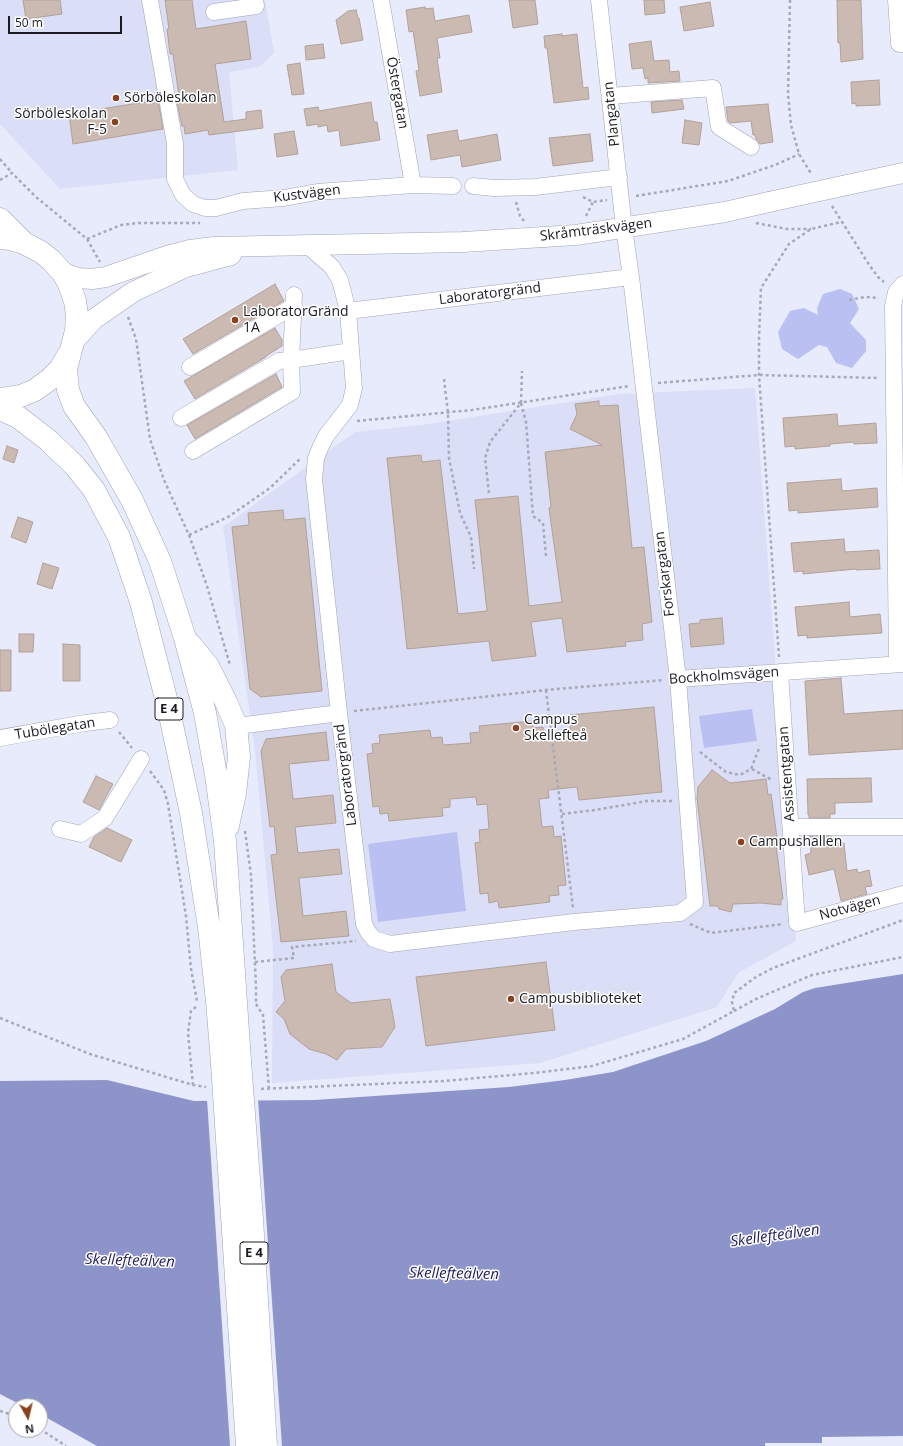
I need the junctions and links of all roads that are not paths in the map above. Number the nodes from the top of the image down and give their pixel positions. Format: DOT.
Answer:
graph roads {
  1 [pos="150,0"];
  2 [pos="256,0"];
  3 [pos="381,0"];
  4 [pos="599,0"];
  5 [pos="896,0"];
  6 [pos="214,12"];
  7 [pos="901,44"];
  8 [pos="610,96"];
  9 [pos="750,147"];
  10 [pos="903,173"];
  11 [pos="619,177"];
  12 [pos="413,185"];
  13 [pos="453,186"];
  14 [pos="473,186"];
  15 [pos="0,219"];
  16 [pos="624,228"];
  17 [pos="0,238"];
  18 [pos="24,243"];
  19 [pos="283,245"];
  20 [pos="307,245"];
  21 [pos="63,274"];
  22 [pos="631,277"];
  23 [pos="899,288"];
  24 [pos="348,311"];
  25 [pos="73,344"];
  26 [pos="351,351"];
  27 [pos="291,360"];
  28 [pos="190,367"];
  29 [pos="0,399"];
  30 [pos="0,409"];
  31 [pos="181,418"];
  32 [pos="193,451"];
  33 [pos="900,604"];
  34 [pos="185,638"];
  35 [pos="900,664"];
  36 [pos="780,672"];
  37 [pos="678,679"];
  38 [pos="339,713"];
  39 [pos="110,720"];
  40 [pos="236,725"];
  41 [pos="0,738"];
  42 [pos="141,759"];
  43 [pos="791,827"];
  44 [pos="903,827"];
  45 [pos="60,829"];
  46 [pos="225,841"];
  47 [pos="903,894"];
  48 [pos="574,922"];
  49 [pos="797,923"];
  50 [pos="231,1062"];
  51 [pos="247,1446"];
  52 [pos="266,1446"];
  1 -- 12 [label="street, Kustvägen"];
  2 -- 6 [label="street"];
  3 -- 12 [label="street, Östergatan"];
  4 -- 8 [label="street, Plangatan"];
  5 -- 7 [label="street"];
  8 -- 9 [label="street"];
  8 -- 11 [label="street, Plangatan"];
  10 -- 16 [label="main road, Skråmträskvägen, bridge"];
  11 -- 14 [label="street"];
  11 -- 16 [label="street, Plangatan"];
  12 -- 13 [label="street, Kustvägen"];
  15 -- 18 [label="highway"];
  16 -- 20 [label="main road, Skråmträskvägen"];
  16 -- 22 [label="street, Forskargatan"];
  17 -- 18 [label="highway"];
  18 -- 21 [label="highway"];
  19 -- 20 [label="main road, Skråmträskvägen"];
  19 -- 21 [label="main road, Skråmträskvägen"];
  19 -- 25 [label="main road, Skråmträskvägen"];
  20 -- 24 [label="street, Laboratorgränd"];
  21 -- 25 [label="highway"];
  22 -- 24 [label="street, Laboratorgränd"];
  22 -- 37 [label="street, Forskargatan"];
  23 -- 33 [label="street"];
  24 -- 26 [label="street, Laboratorgränd"];
  25 -- 29 [label="highway"];
  25 -- 34 [label="highway, E 4"];
  26 -- 27 [label="street"];
  26 -- 38 [label="street, Laboratorgränd"];
  27 -- 28 [label="street"];
  27 -- 31 [label="street"];
  27 -- 32 [label="street"];
  30 -- 50 [label="highway, E 4"];
  33 -- 35 [label="street"];
  34 -- 40 [label="highway"];
  34 -- 46 [label="highway, E 4"];
  35 -- 36 [label="street, Bockholmsvägen"];
  36 -- 37 [label="street, Bockholmsvägen"];
  36 -- 43 [label="street, Assistentgatan"];
  37 -- 48 [label="street, Forskargatan"];
  38 -- 40 [label="street"];
  38 -- 48 [label="street, Laboratorgränd"];
  39 -- 41 [label="street, Tubölegatan"];
  40 -- 46 [label="highway"];
  42 -- 45 [label="street"];
  43 -- 44 [label="street"];
  43 -- 49 [label="street, Assistentgatan"];
  46 -- 50 [label="highway, E 4"];
  47 -- 49 [label="street, Notvägen"];
  50 -- 51 [label="highway, E 4, bridge"];
  50 -- 52 [label="highway, E 4, bridge"];
}
